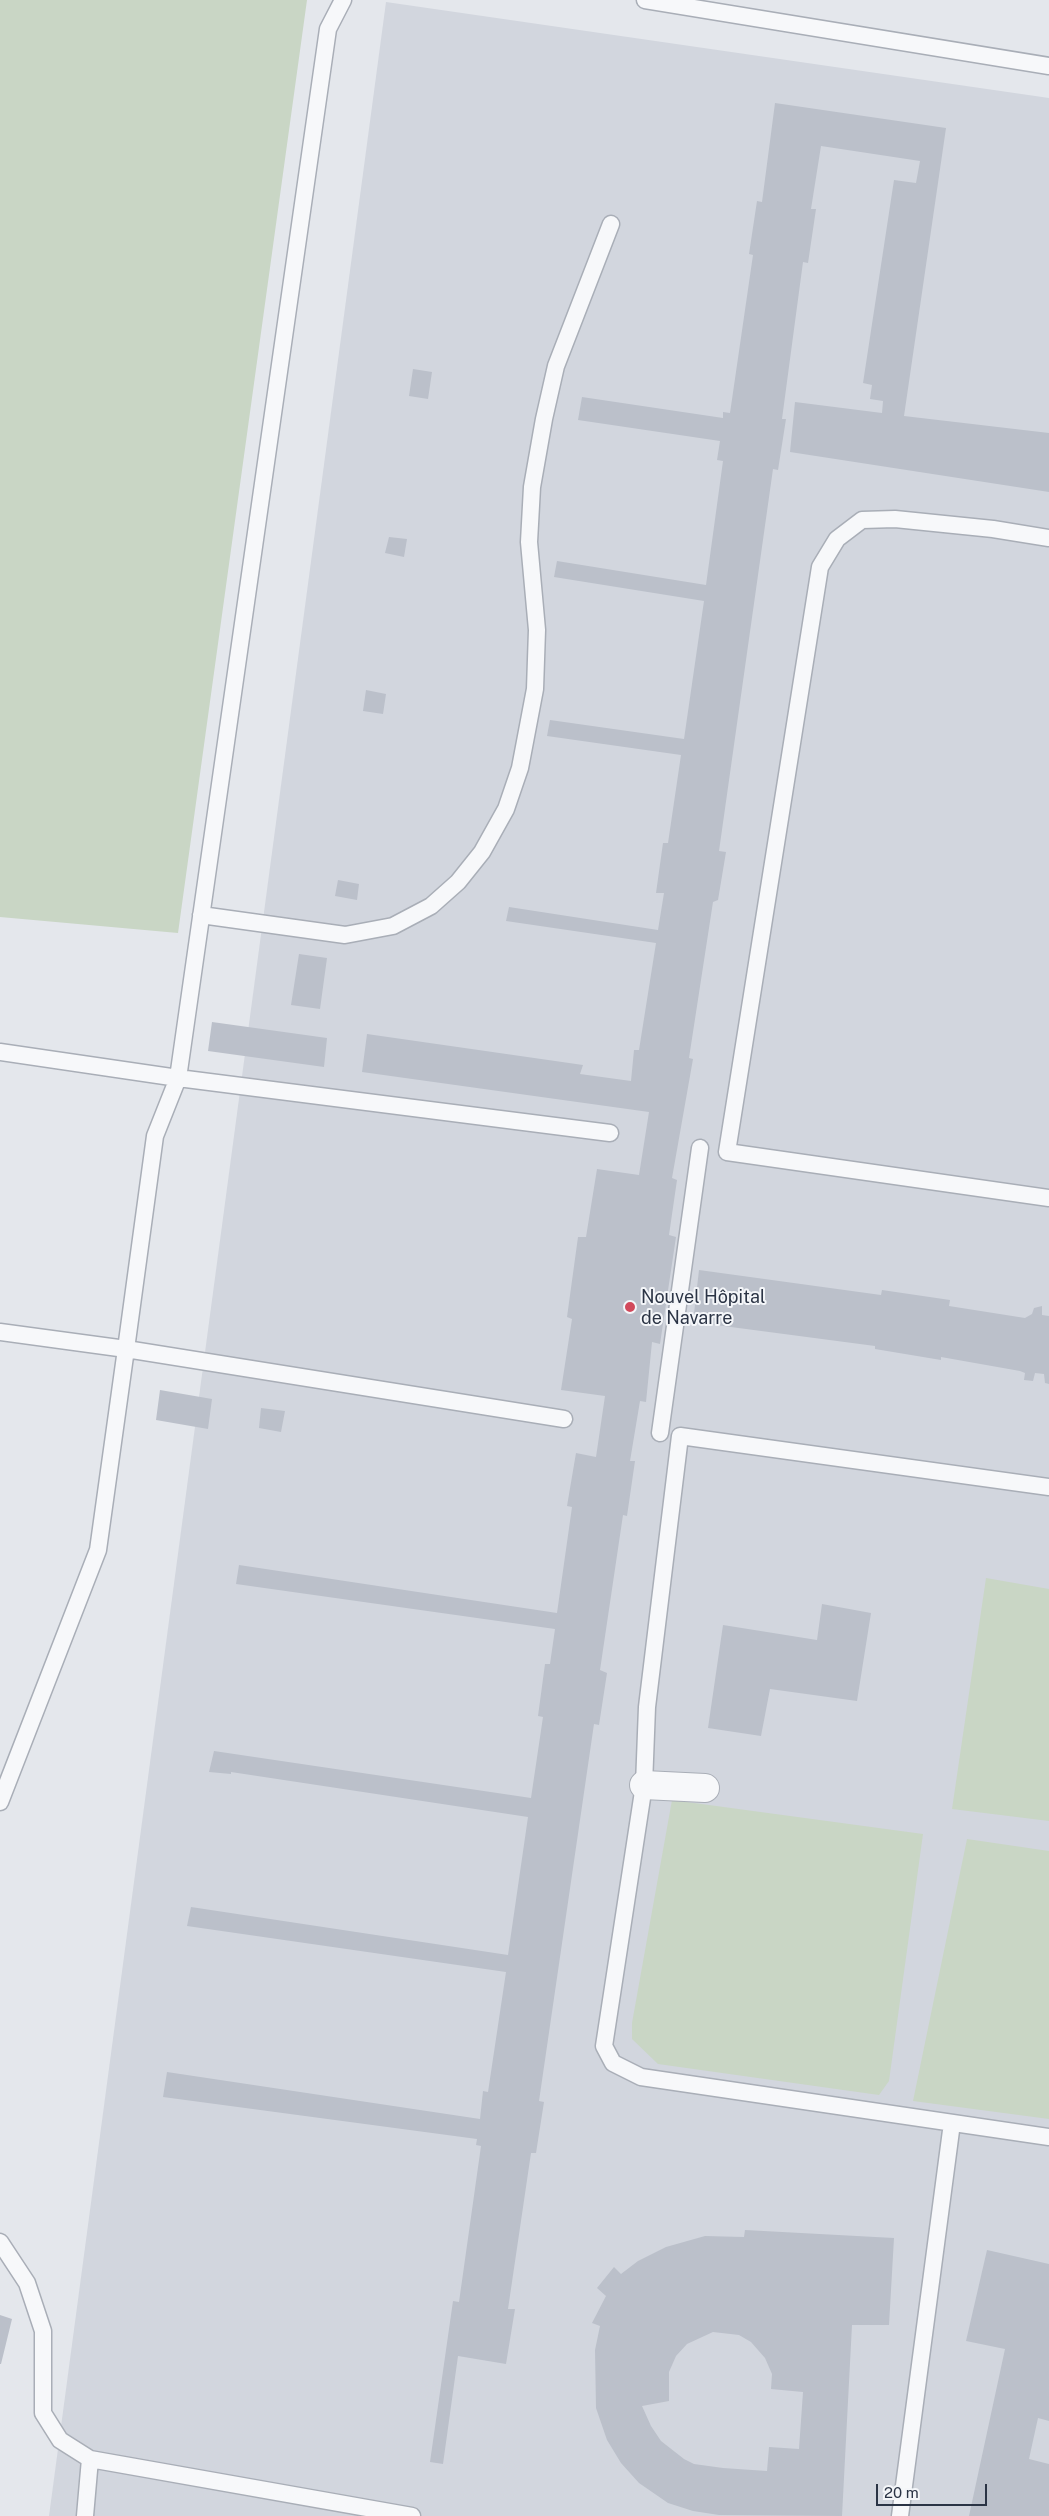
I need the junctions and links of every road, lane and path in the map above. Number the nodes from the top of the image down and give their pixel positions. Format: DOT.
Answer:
graph roads {
  1 [pos="343,0"];
  2 [pos="645,0"];
  3 [pos="1049,66"];
  4 [pos="611,224"];
  5 [pos="1049,538"];
  6 [pos="201,915"];
  7 [pos="0,1052"];
  8 [pos="178,1078"];
  9 [pos="610,1133"];
  10 [pos="700,1148"];
  11 [pos="1049,1198"];
  12 [pos="0,1332"];
  13 [pos="126,1349"];
  14 [pos="564,1419"];
  15 [pos="660,1433"];
  16 [pos="1049,1487"];
  17 [pos="644,1785"];
  18 [pos="705,1788"];
  19 [pos="0,1802"];
  20 [pos="952,2123"];
  21 [pos="1049,2137"];
  22 [pos="0,2242"];
  23 [pos="90,2459"];
  24 [pos="85,2516"];
  25 [pos="412,2516"];
  26 [pos="900,2516"];
  1 -- 6 [label="lane"];
  2 -- 3 [label="lane"];
  4 -- 6 [label="lane"];
  5 -- 11 [label="lane"];
  6 -- 8 [label="lane"];
  7 -- 8 [label="lane"];
  8 -- 9 [label="lane"];
  8 -- 13 [label="lane"];
  10 -- 15 [label="lane"];
  12 -- 13 [label="lane"];
  13 -- 14 [label="lane"];
  13 -- 19 [label="lane"];
  16 -- 17 [label="lane"];
  17 -- 18 [label="street"];
  17 -- 20 [label="lane"];
  20 -- 21 [label="lane"];
  20 -- 26 [label="lane"];
  22 -- 23 [label="lane"];
  23 -- 24 [label="lane"];
  23 -- 25 [label="lane"];
}
